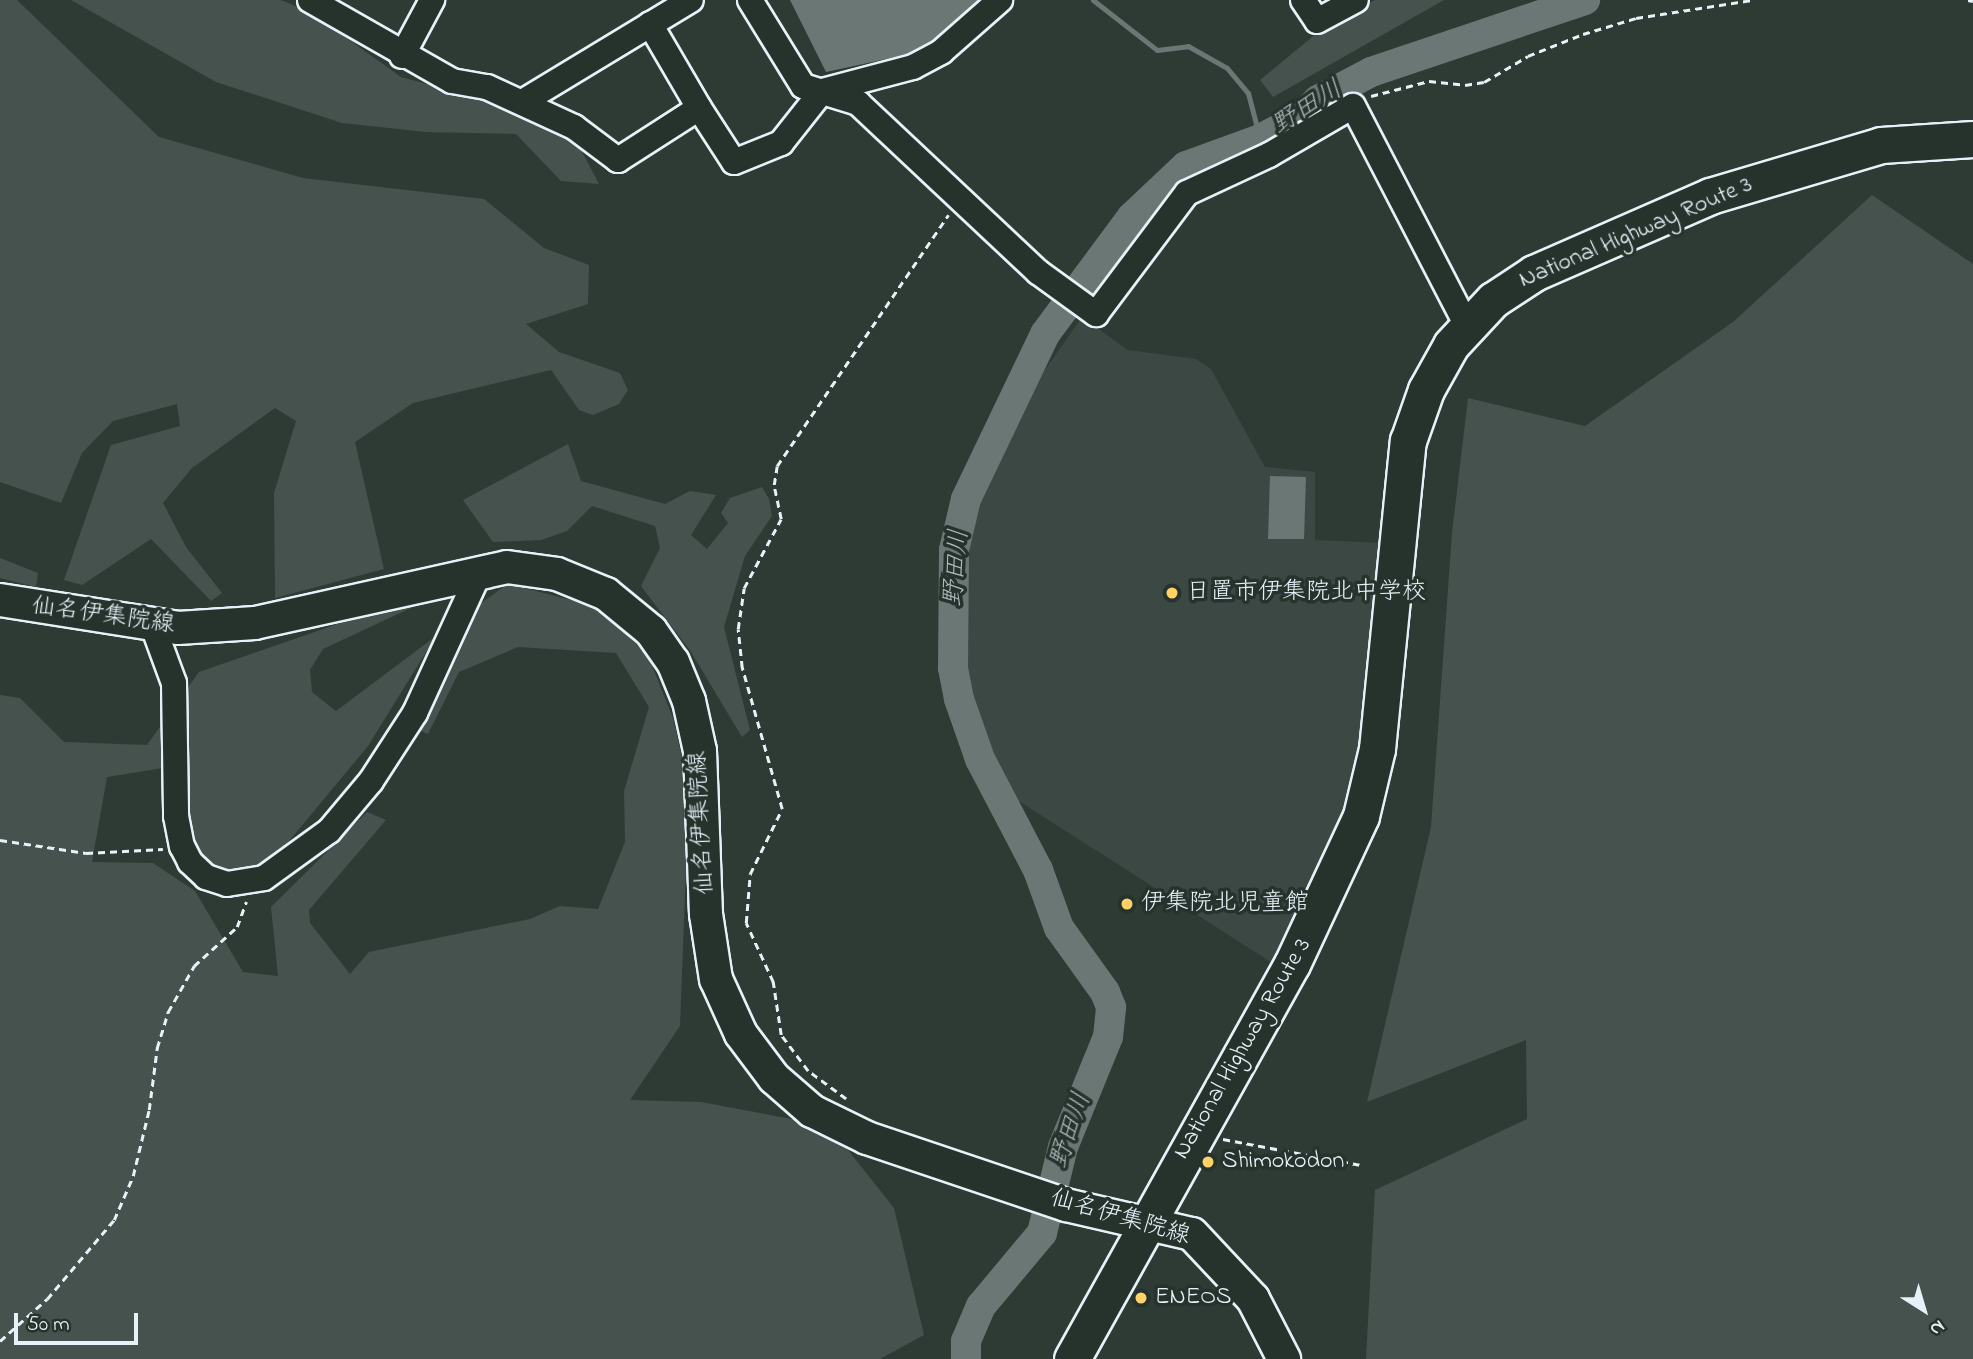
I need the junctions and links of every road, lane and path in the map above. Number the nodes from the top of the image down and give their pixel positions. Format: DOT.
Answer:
graph roads {
  1 [pos="310,0"];
  2 [pos="432,0"];
  3 [pos="691,0"];
  4 [pos="750,0"];
  5 [pos="1000,0"];
  6 [pos="1303,0"];
  7 [pos="1356,0"];
  8 [pos="1752,0"];
  9 [pos="1968,0"];
  10 [pos="1973,1"];
  11 [pos="650,24"];
  12 [pos="402,56"];
  13 [pos="822,91"];
  14 [pos="524,101"];
  15 [pos="1353,106"];
  16 [pos="699,108"];
  17 [pos="1973,139"];
  18 [pos="960,198"];
  19 [pos="1466,326"];
  20 [pos="481,569"];
  21 [pos="0,600"];
  22 [pos="153,626"];
  23 [pos="0,840"];
  24 [pos="182,846"];
  25 [pos="255,879"];
  26 [pos="849,1102"];
  27 [pos="1195,1135"];
  28 [pos="1360,1165"];
  29 [pos="1143,1226"];
  30 [pos="0,1340"];
  31 [pos="1072,1359"];
  32 [pos="1284,1359"];
  1 -- 12 [label="street"];
  2 -- 12 [label="street"];
  3 -- 11 [label="street"];
  4 -- 13 [label="street"];
  5 -- 13 [label="street"];
  6 -- 7 [label="street"];
  8 -- 15 [label="path"];
  9 -- 10 [label="path"];
  11 -- 14 [label="street"];
  11 -- 16 [label="street"];
  12 -- 14 [label="street"];
  13 -- 16 [label="street"];
  13 -- 18 [label="street"];
  14 -- 16 [label="street"];
  15 -- 18 [label="street"];
  15 -- 19 [label="street"];
  17 -- 19 [label="highway, National Highway Route 3"];
  18 -- 26 [label="path"];
  19 -- 27 [label="highway, National Highway Route 3"];
  20 -- 22 [label="main road, 仙名伊集院線"];
  20 -- 25 [label="street"];
  20 -- 29 [label="main road, 仙名伊集院線"];
  21 -- 22 [label="main road, 仙名伊集院線"];
  22 -- 24 [label="street"];
  23 -- 24 [label="path"];
  24 -- 25 [label="street"];
  25 -- 30 [label="path"];
  27 -- 28 [label="path"];
  27 -- 29 [label="highway, National Highway Route 3"];
  29 -- 31 [label="highway, National Highway Route 3"];
  29 -- 32 [label="main road, 仙名伊集院線"];
}
